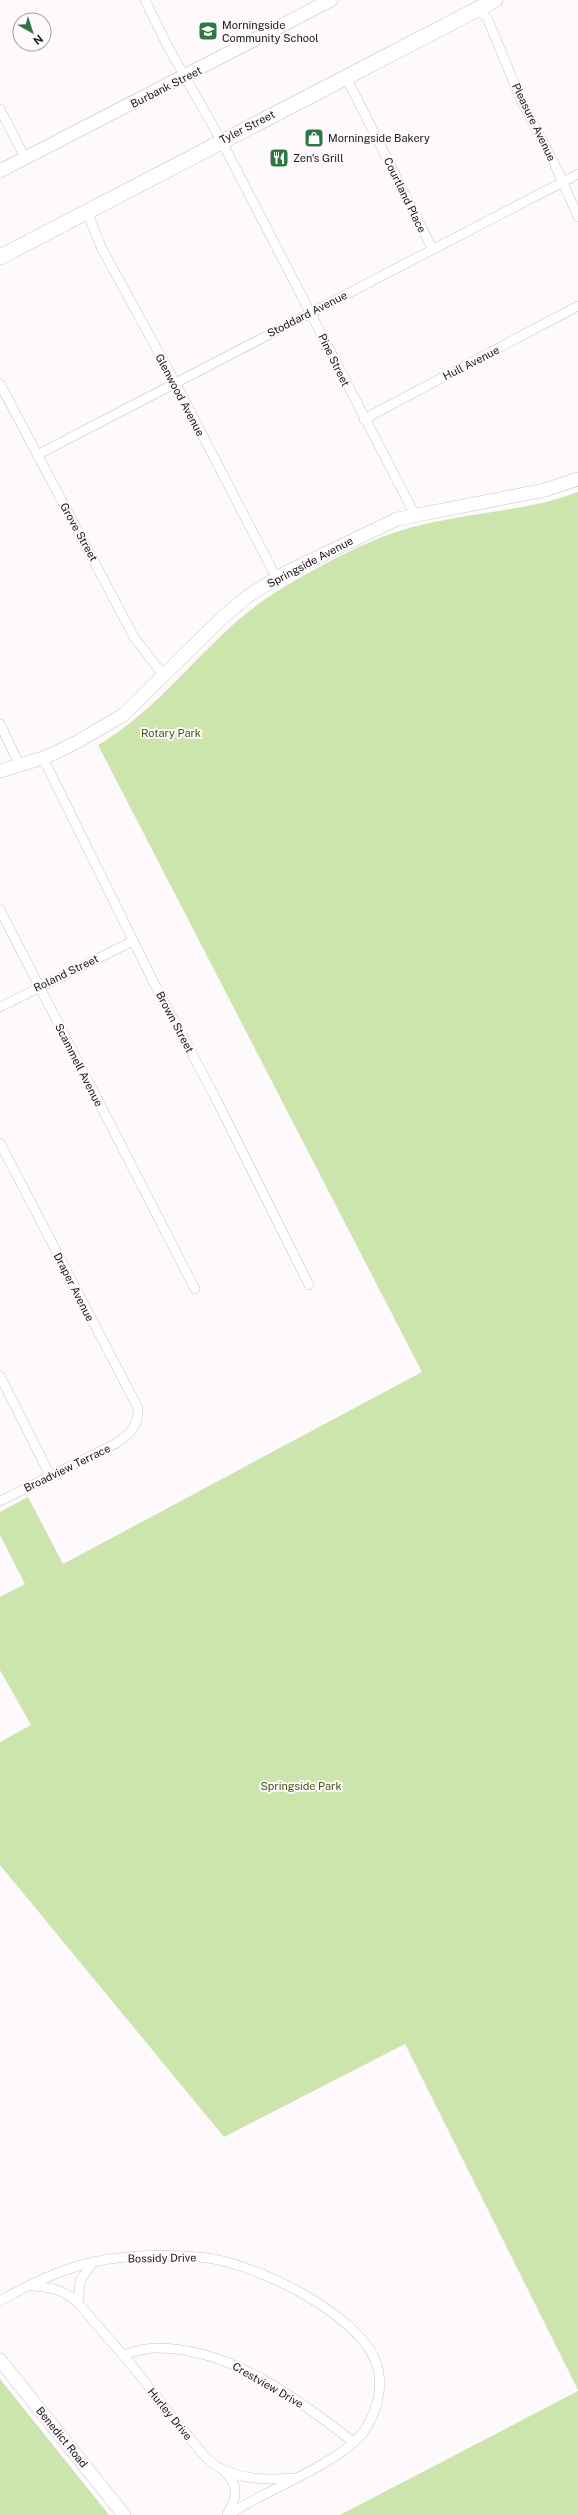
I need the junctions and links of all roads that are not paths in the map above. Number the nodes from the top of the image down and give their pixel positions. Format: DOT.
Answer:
graph roads {
  1 [pos="145,0"];
  2 [pos="331,0"];
  3 [pos="495,0"];
  4 [pos="475,4"];
  5 [pos="186,77"];
  6 [pos="346,77"];
  7 [pos="0,109"];
  8 [pos="221,140"];
  9 [pos="25,158"];
  10 [pos="0,171"];
  11 [pos="578,174"];
  12 [pos="563,182"];
  13 [pos="87,212"];
  14 [pos="578,217"];
  15 [pos="432,248"];
  16 [pos="0,257"];
  17 [pos="578,306"];
  18 [pos="311,312"];
  19 [pos="0,384"];
  20 [pos="176,384"];
  21 [pos="364,419"];
  22 [pos="38,455"];
  23 [pos="578,479"];
  24 [pos="415,515"];
  25 [pos="276,577"];
  26 [pos="164,676"];
  27 [pos="0,724"];
  28 [pos="43,758"];
  29 [pos="20,766"];
  30 [pos="0,771"];
  31 [pos="0,910"];
  32 [pos="133,941"];
  33 [pos="39,986"];
  34 [pos="0,1007"];
  35 [pos="0,1143"];
  36 [pos="309,1285"];
  37 [pos="194,1289"];
  38 [pos="0,1376"];
  39 [pos="131,1431"];
  40 [pos="50,1475"];
  41 [pos="0,1501"];
  42 [pos="93,2262"];
  43 [pos="29,2286"];
  44 [pos="0,2301"];
  45 [pos="78,2303"];
  46 [pos="123,2355"];
  47 [pos="0,2360"];
  48 [pos="352,2442"];
  49 [pos="221,2468"];
  50 [pos="296,2478"];
  51 [pos="124,2515"];
  52 [pos="227,2515"];
  1 -- 5 [label="street, Pine Street"];
  2 -- 5 [label="street, Burbank Street"];
  3 -- 4 [label="main road, Tyler Street"];
  4 -- 6 [label="main road, Tyler Street"];
  4 -- 12 [label="street, Pleasure Avenue"];
  5 -- 8 [label="street, Pine Street"];
  5 -- 9 [label="street, Burbank Street"];
  6 -- 8 [label="main road, Tyler Street"];
  6 -- 15 [label="street, Courtland Place"];
  7 -- 9 [label="street"];
  8 -- 13 [label="main road, Tyler Street"];
  8 -- 18 [label="street, Pine Street"];
  9 -- 10 [label="street, Burbank Street"];
  11 -- 12 [label="street, Stoddard Avenue"];
  12 -- 14 [label="street, Pleasure Avenue"];
  12 -- 15 [label="street, Stoddard Avenue"];
  13 -- 16 [label="main road, Tyler Street"];
  13 -- 20 [label="street, Glenwood Avenue"];
  15 -- 18 [label="street, Stoddard Avenue"];
  17 -- 21 [label="street, Hull Avenue"];
  18 -- 20 [label="street, Stoddard Avenue"];
  18 -- 21 [label="street, Pine Street"];
  19 -- 22 [label="street, Grove Street"];
  20 -- 22 [label="street, Stoddard Avenue"];
  20 -- 25 [label="street, Glenwood Avenue"];
  21 -- 24 [label="street, Pine Street"];
  22 -- 26 [label="street, Grove Street"];
  23 -- 24 [label="street, Springside Avenue"];
  24 -- 25 [label="street, Springside Avenue"];
  25 -- 26 [label="street, Springside Avenue"];
  26 -- 28 [label="street, Springside Avenue"];
  27 -- 29 [label="street"];
  28 -- 29 [label="street, Springside Avenue"];
  28 -- 32 [label="street, Brown Street"];
  29 -- 30 [label="street, Springside Avenue"];
  31 -- 33 [label="street, Scammell Avenue"];
  32 -- 33 [label="street, Roland Street"];
  32 -- 36 [label="street, Brown Street"];
  33 -- 34 [label="street, Roland Street"];
  33 -- 37 [label="street, Scammell Avenue"];
  35 -- 39 [label="street, Draper Avenue"];
  38 -- 40 [label="street"];
  39 -- 40 [label="street, Broadview Terrace"];
  40 -- 41 [label="street, Broadview Terrace"];
  42 -- 43 [label="street, Bossidy Drive"];
  42 -- 45 [label="street"];
  42 -- 48 [label="street, Bossidy Drive"];
  43 -- 44 [label="street, Bossidy Drive"];
  43 -- 45 [label="street"];
  45 -- 46 [label="street"];
  46 -- 48 [label="street, Crestview Drive"];
  46 -- 49 [label="street, Hurley Drive"];
  47 -- 51 [label="street, Benedict Road"];
  48 -- 50 [label="street, Bossidy Drive"];
  49 -- 50 [label="street, Hurley Drive"];
  49 -- 52 [label="street, Hurley Drive"];
  50 -- 52 [label="street, Bossidy Drive"];
}
